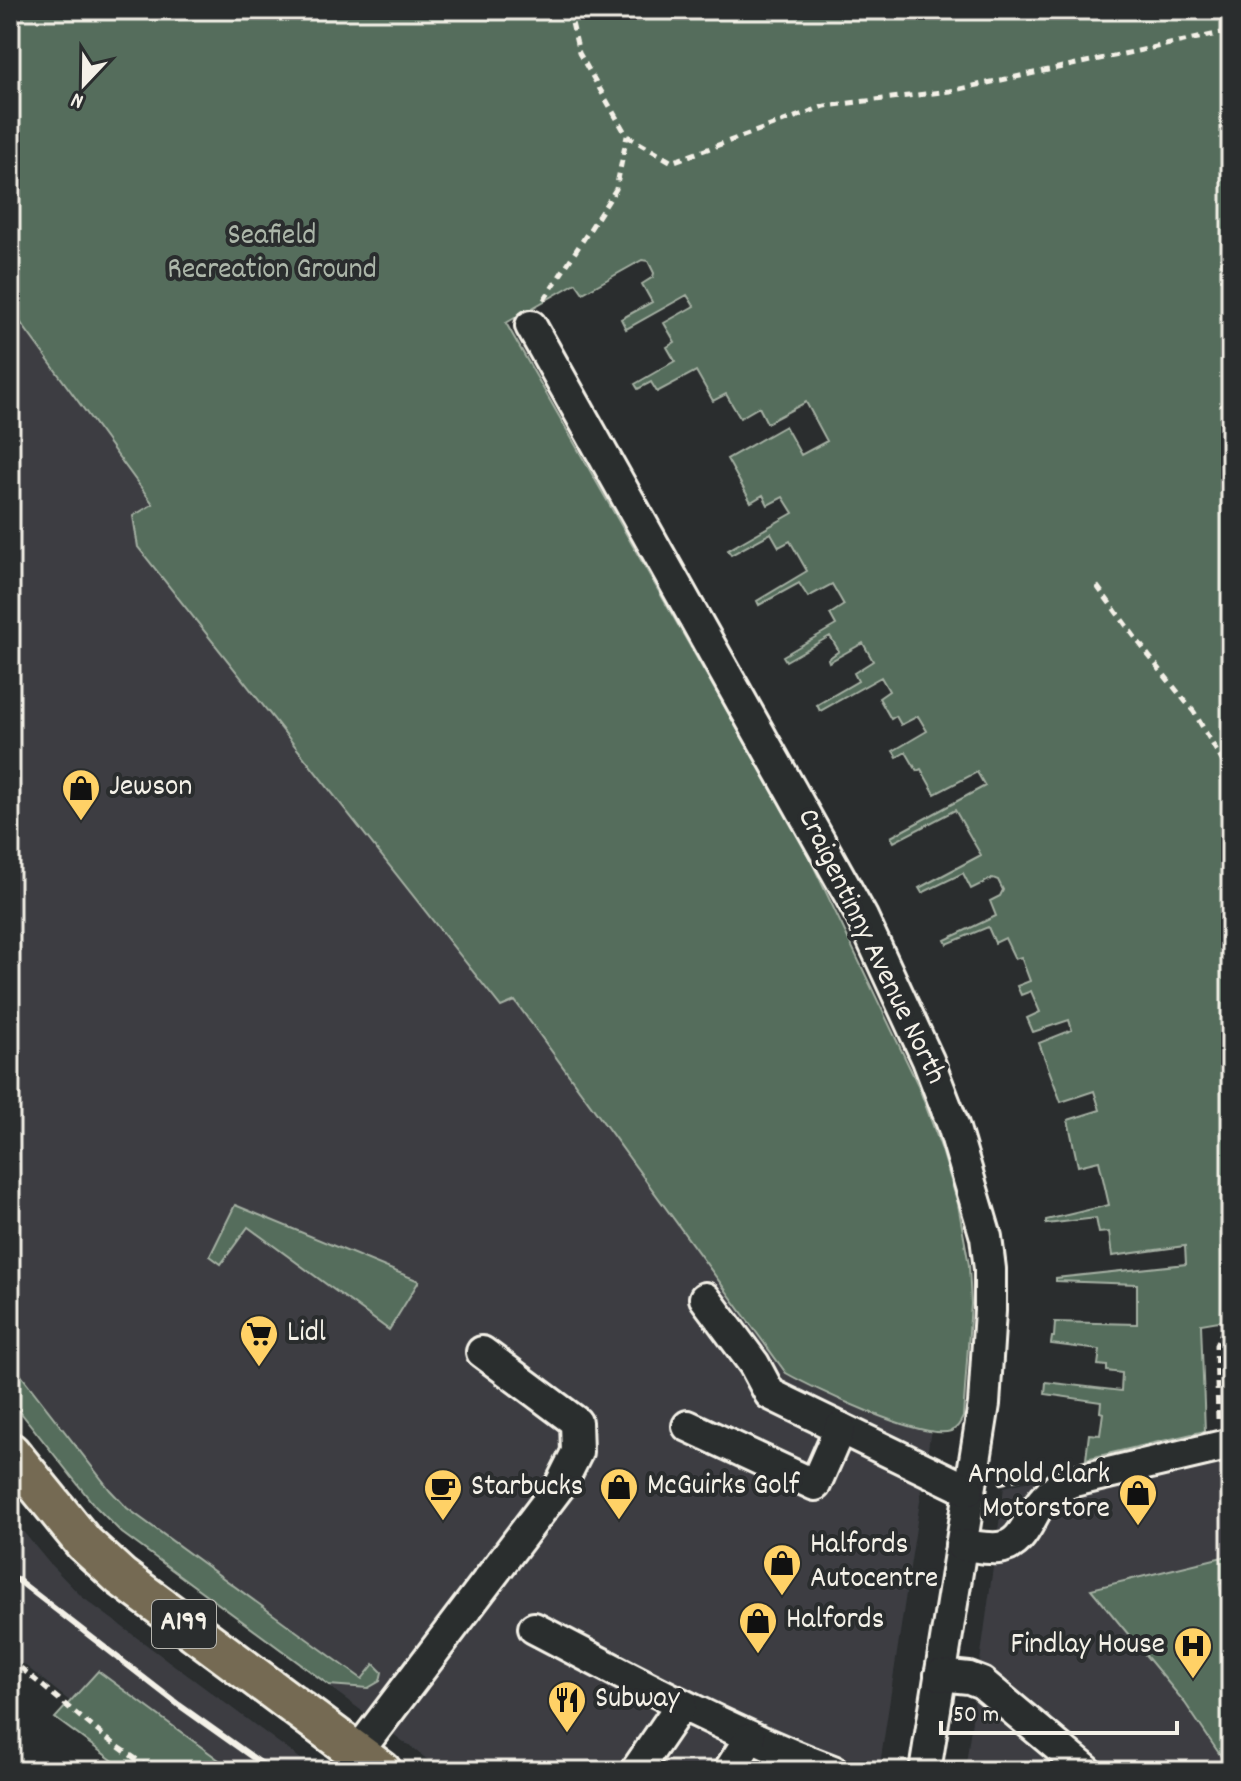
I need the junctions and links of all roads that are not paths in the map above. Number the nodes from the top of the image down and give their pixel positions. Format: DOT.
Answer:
graph roads {
  1 [pos="531,326"];
  2 [pos="705,1298"];
  3 [pos="482,1352"];
  4 [pos="688,1426"];
  5 [pos="840,1428"];
  6 [pos="1224,1445"];
  7 [pos="10,1452"];
  8 [pos="968,1490"];
  9 [pos="961,1545"];
  10 [pos="534,1628"];
  11 [pos="940,1675"];
  12 [pos="671,1694"];
  13 [pos="750,1738"];
  14 [pos="370,1762"];
  15 [pos="636,1771"];
  16 [pos="729,1771"];
  17 [pos="833,1771"];
  18 [pos="925,1771"];
  19 [pos="1087,1771"];
  1 -- 8 [label="street, Craigentinny Avenue North"];
  2 -- 5 [label="street"];
  3 -- 14 [label="street"];
  4 -- 5 [label="street"];
  5 -- 8 [label="street"];
  6 -- 9 [label="street"];
  7 -- 14 [label="main road, A199"];
  8 -- 9 [label="street, Craigentinny Avenue North"];
  9 -- 11 [label="street, Craigentinny Avenue North"];
  10 -- 12 [label="street"];
  11 -- 18 [label="street, Craigentinny Avenue North"];
  11 -- 19 [label="street"];
  12 -- 13 [label="street"];
  12 -- 15 [label="street"];
  13 -- 16 [label="street"];
  13 -- 17 [label="street"];
}
